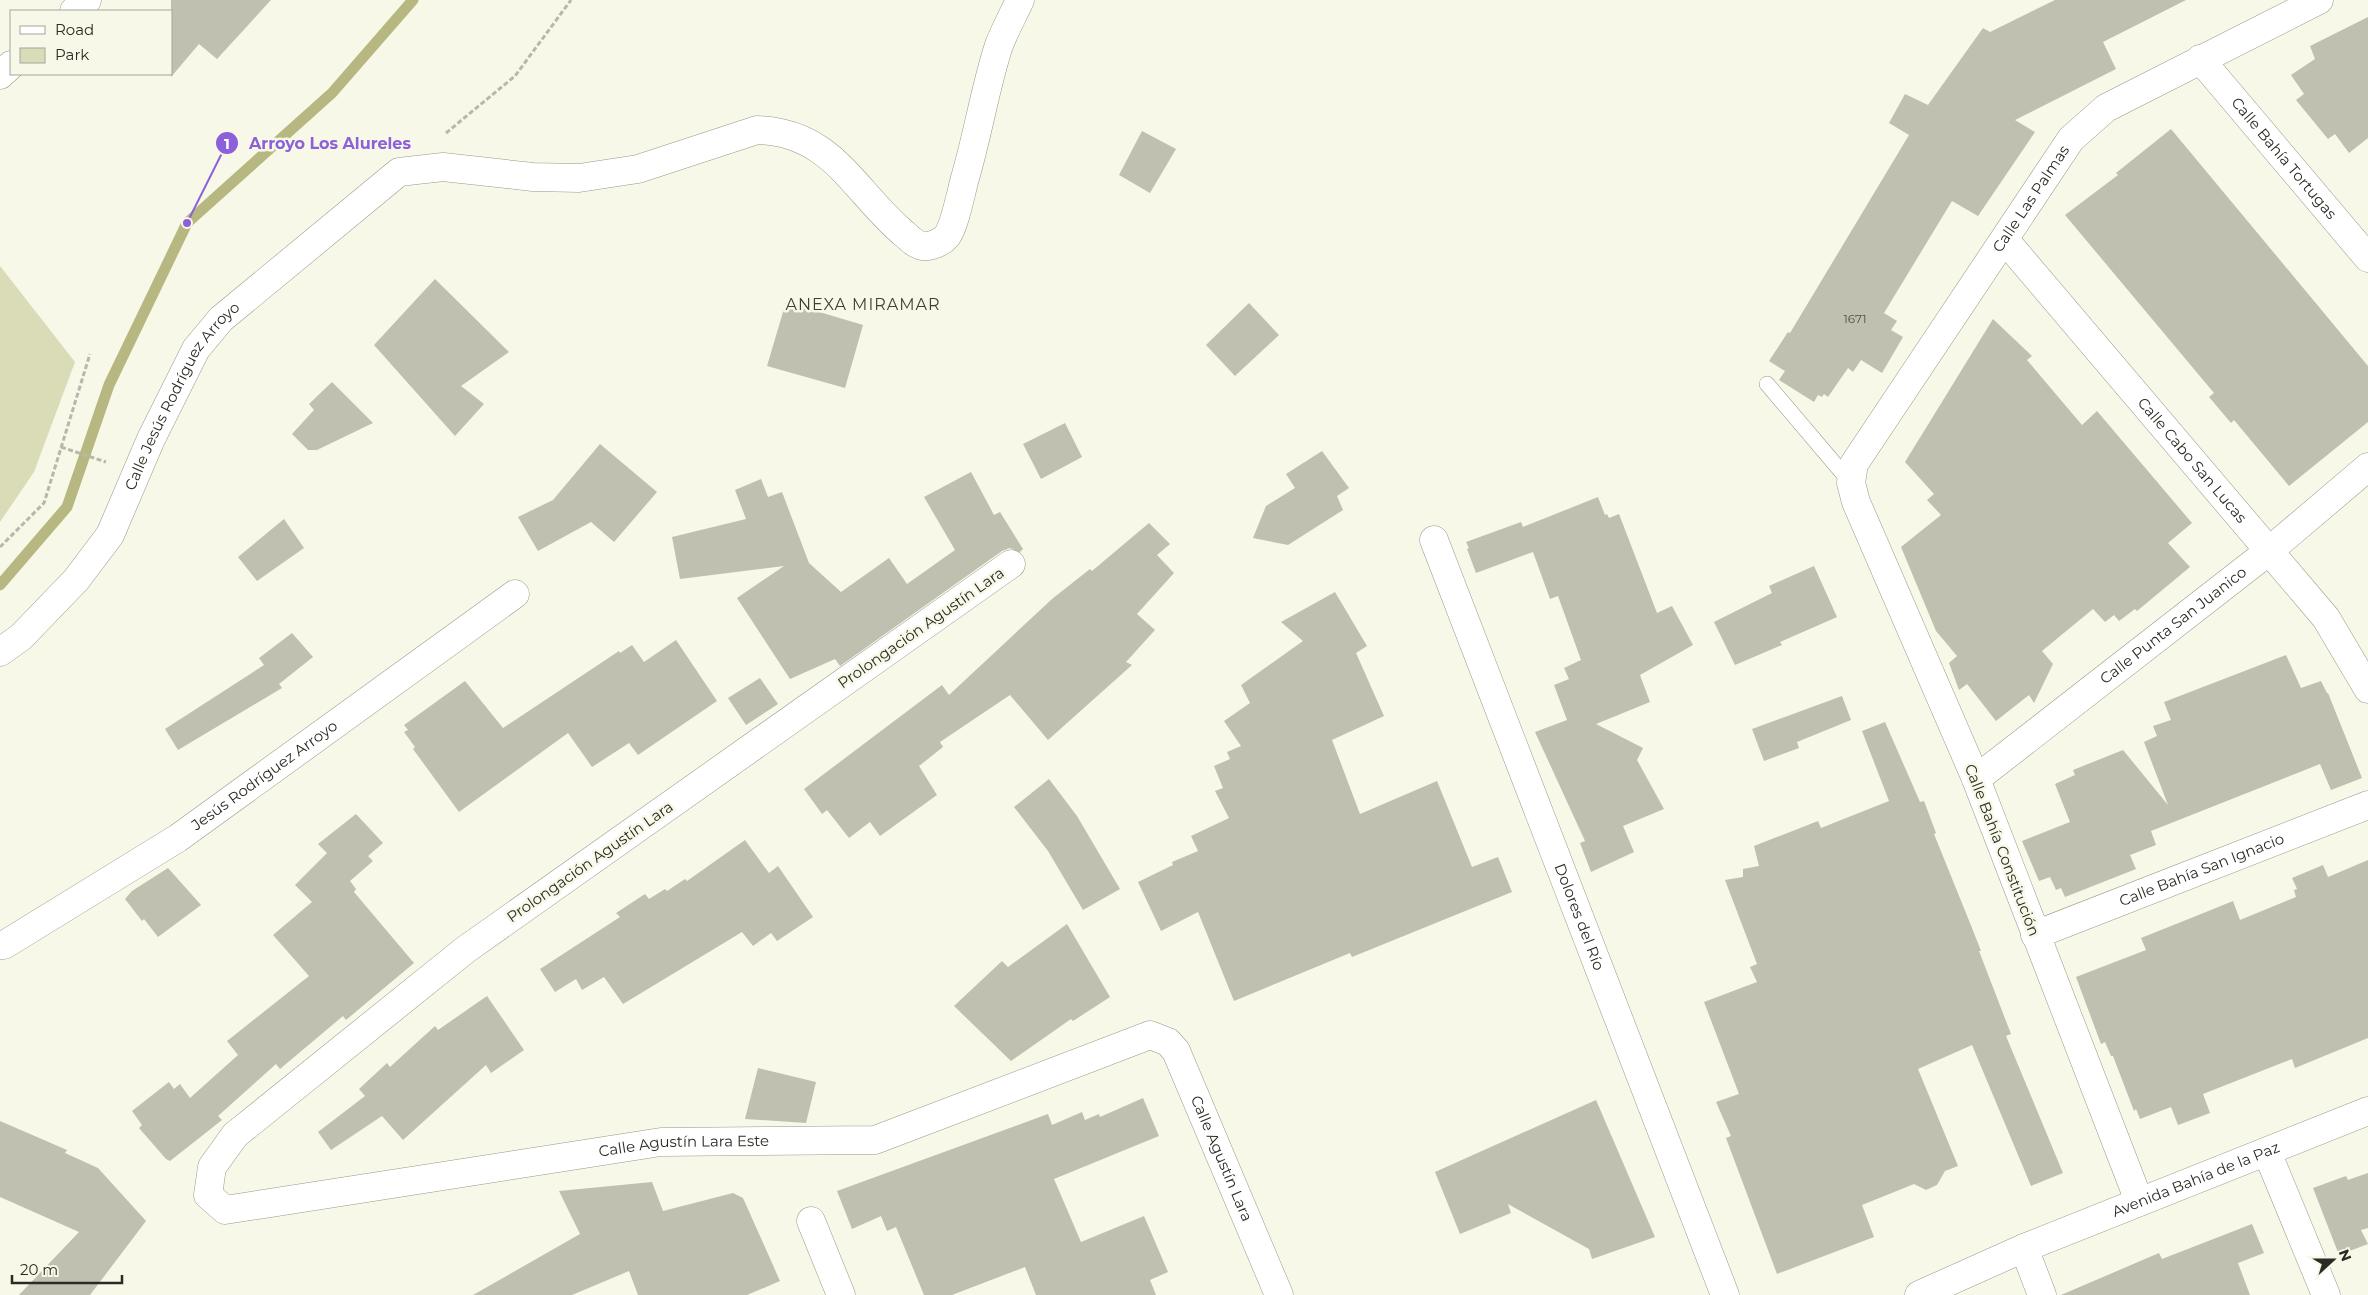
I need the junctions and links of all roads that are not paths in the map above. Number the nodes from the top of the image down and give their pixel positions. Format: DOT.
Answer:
graph roads {
  1 [pos="87,0"];
  2 [pos="1020,0"];
  3 [pos="2319,0"];
  4 [pos="75,10"];
  5 [pos="2200,59"];
  6 [pos="10,66"];
  7 [pos="0,75"];
  8 [pos="2005,240"];
  9 [pos="2368,258"];
  10 [pos="1767,384"];
  11 [pos="2368,467"];
  12 [pos="1853,492"];
  13 [pos="1434,540"];
  14 [pos="2269,551"];
  15 [pos="1011,564"];
  16 [pos="516,594"];
  17 [pos="0,652"];
  18 [pos="2368,689"];
  19 [pos="1976,779"];
  20 [pos="2368,805"];
  21 [pos="2036,935"];
  22 [pos="2,945"];
  23 [pos="1150,1035"];
  24 [pos="2368,1110"];
  25 [pos="2267,1152"];
  26 [pos="208,1195"];
  27 [pos="2139,1201"];
  28 [pos="811,1221"];
  29 [pos="2024,1248"];
  30 [pos="841,1295"];
  31 [pos="1279,1295"];
  32 [pos="1725,1295"];
  33 [pos="1919,1295"];
  34 [pos="2042,1295"];
  35 [pos="2326,1295"];
  1 -- 4 [label="street"];
  2 -- 17 [label="street, Calle Jesús Rodríguez Arroyo"];
  3 -- 5 [label="street, Calle Las Palmas"];
  5 -- 8 [label="street, Calle Las Palmas"];
  5 -- 9 [label="street, Calle Bahía Tortugas"];
  6 -- 7 [label="street"];
  8 -- 12 [label="street, Calle Las Palmas"];
  8 -- 14 [label="street, Calle Cabo San Lucas"];
  10 -- 12 [label="lane"];
  11 -- 14 [label="street, Calle Punta San Juanico"];
  12 -- 19 [label="street, Calle Bahía Constitución"];
  13 -- 32 [label="street, Dolores del Río"];
  14 -- 18 [label="street, Calle Cabo San Lucas"];
  14 -- 19 [label="street, Calle Punta San Juanico"];
  15 -- 26 [label="street, Prolongación Agustín Lara"];
  16 -- 22 [label="street, Jesús Rodríguez Arroyo"];
  19 -- 21 [label="street, Calle Bahía Constitución"];
  20 -- 21 [label="street, Calle Bahía San Ignacio"];
  21 -- 27 [label="street, Calle Bahía Constitución"];
  23 -- 26 [label="street, Calle Agustín Lara Este"];
  23 -- 31 [label="street, Calle Agustín Lara"];
  24 -- 25 [label="street, Avenida Bahía de la Paz"];
  25 -- 27 [label="street, Avenida Bahía de la Paz"];
  25 -- 35 [label="street"];
  27 -- 29 [label="street, Avenida Bahía de la Paz"];
  28 -- 30 [label="street"];
  29 -- 33 [label="street, Avenida Bahía de la Paz"];
  29 -- 34 [label="street"];
}
